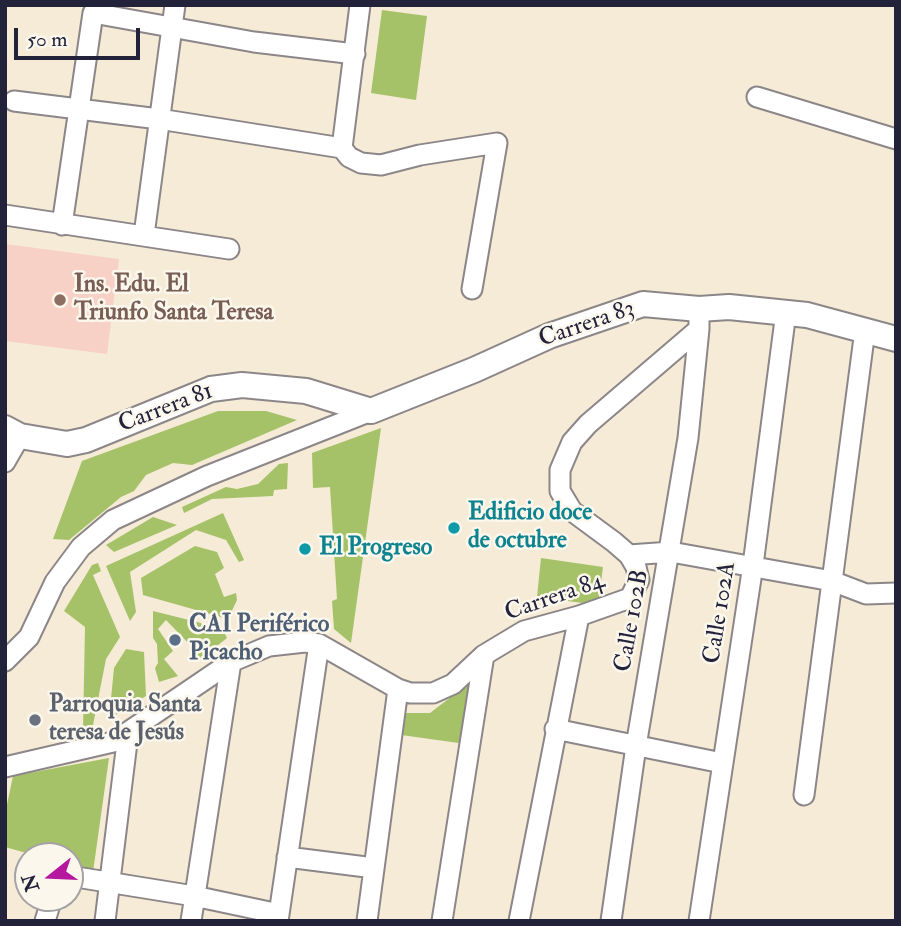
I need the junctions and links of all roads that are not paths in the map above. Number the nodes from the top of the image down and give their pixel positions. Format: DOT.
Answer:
graph roads {
  1 [pos="175,5"];
  2 [pos="360,5"];
  3 [pos="171,26"];
  4 [pos="355,54"];
  5 [pos="757,97"];
  6 [pos="14,101"];
  7 [pos="80,110"];
  8 [pos="159,118"];
  9 [pos="896,139"];
  10 [pos="342,148"];
  11 [pos="5,215"];
  12 [pos="62,225"];
  13 [pos="144,235"];
  14 [pos="229,249"];
  15 [pos="472,289"];
  16 [pos="786,312"];
  17 [pos="699,319"];
  18 [pos="865,330"];
  19 [pos="896,340"];
  20 [pos="371,411"];
  21 [pos="13,432"];
  22 [pos="5,462"];
  23 [pos="671,552"];
  24 [pos="629,555"];
  25 [pos="753,565"];
  26 [pos="832,581"];
  27 [pos="893,594"];
  28 [pos="579,616"];
  29 [pos="319,644"];
  30 [pos="484,655"];
  31 [pos="5,661"];
  32 [pos="231,662"];
  33 [pos="398,689"];
  34 [pos="555,729"];
  35 [pos="128,733"];
  36 [pos="636,746"];
  37 [pos="722,763"];
  38 [pos="6,769"];
  39 [pos="804,795"];
  40 [pos="287,857"];
  41 [pos="374,868"];
  42 [pos="84,878"];
  43 [pos="111,882"];
  44 [pos="194,896"];
  45 [pos="278,917"];
  46 [pos="106,921"];
  47 [pos="191,921"];
  48 [pos="367,921"];
  49 [pos="442,921"];
  50 [pos="519,921"];
  51 [pos="611,921"];
  52 [pos="699,921"];
  1 -- 3 [label="street"];
  2 -- 4 [label="street"];
  3 -- 4 [label="street"];
  3 -- 7 [label="street"];
  3 -- 8 [label="street"];
  4 -- 10 [label="street"];
  5 -- 9 [label="street"];
  6 -- 7 [label="street"];
  7 -- 8 [label="street"];
  7 -- 12 [label="street"];
  8 -- 10 [label="street"];
  8 -- 13 [label="street"];
  10 -- 15 [label="street"];
  11 -- 12 [label="street"];
  12 -- 13 [label="street"];
  13 -- 14 [label="street"];
  16 -- 17 [label="street, Carrera 83"];
  16 -- 18 [label="street, Carrera 83"];
  16 -- 25 [label="street, Calle 102A"];
  17 -- 20 [label="street, Carrera 83"];
  17 -- 23 [label="street, Calle 102B"];
  17 -- 24 [label="street, Carrera 84"];
  18 -- 19 [label="street, Carrera 83"];
  18 -- 26 [label="street"];
  20 -- 21 [label="street, Carrera 81"];
  20 -- 31 [label="street"];
  21 -- 22 [label="street"];
  23 -- 24 [label="street, Carrera 84"];
  23 -- 25 [label="street, Carrera 84"];
  23 -- 36 [label="street, Calle 102B"];
  24 -- 28 [label="street, Carrera 84"];
  25 -- 26 [label="street, Carrera 84"];
  25 -- 37 [label="street, Calle 102A"];
  26 -- 27 [label="street, Carrera 84"];
  26 -- 39 [label="street"];
  28 -- 30 [label="street, Carrera 84"];
  28 -- 34 [label="street"];
  29 -- 32 [label="street"];
  29 -- 33 [label="street, Carrera 84"];
  29 -- 40 [label="street"];
  30 -- 33 [label="street, Carrera 84"];
  30 -- 49 [label="street"];
  32 -- 35 [label="street"];
  32 -- 44 [label="street"];
  33 -- 41 [label="street"];
  34 -- 36 [label="street"];
  34 -- 50 [label="street"];
  35 -- 38 [label="street"];
  35 -- 43 [label="street"];
  36 -- 37 [label="street"];
  36 -- 51 [label="street, Calle 102B"];
  37 -- 52 [label="street, Calle 102A"];
  40 -- 41 [label="street"];
  40 -- 45 [label="street"];
  41 -- 48 [label="street"];
  42 -- 43 [label="street"];
  43 -- 44 [label="street"];
  43 -- 46 [label="street"];
  44 -- 45 [label="street"];
  44 -- 47 [label="street"];
}
